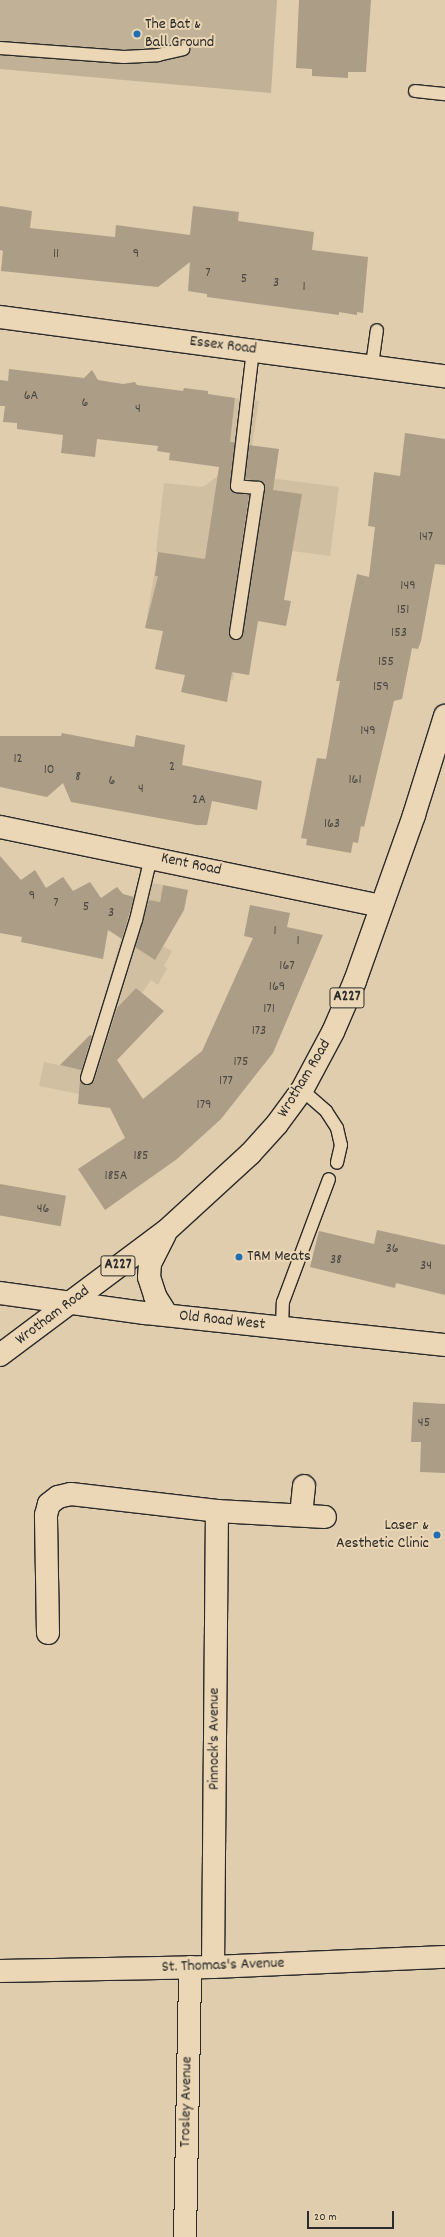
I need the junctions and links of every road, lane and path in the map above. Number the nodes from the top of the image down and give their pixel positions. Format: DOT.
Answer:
graph roads {
  1 [pos="0,48"];
  2 [pos="183,49"];
  3 [pos="414,91"];
  4 [pos="445,94"];
  5 [pos="0,317"];
  6 [pos="376,330"];
  7 [pos="253,350"];
  8 [pos="372,365"];
  9 [pos="445,376"];
  10 [pos="236,633"];
  11 [pos="445,716"];
  12 [pos="0,827"];
  13 [pos="151,857"];
  14 [pos="380,906"];
  15 [pos="87,1078"];
  16 [pos="302,1090"];
  17 [pos="337,1163"];
  18 [pos="330,1179"];
  19 [pos="166,1231"];
  20 [pos="0,1293"];
  21 [pos="72,1303"];
  22 [pos="167,1315"];
  23 [pos="282,1327"];
  24 [pos="445,1345"];
  25 [pos="0,1355"];
  26 [pos="304,1486"];
  27 [pos="217,1510"];
  28 [pos="300,1515"];
  29 [pos="325,1517"];
  30 [pos="48,1633"];
  31 [pos="445,1957"];
  32 [pos="213,1966"];
  33 [pos="190,1967"];
  34 [pos="0,1971"];
  35 [pos="185,2237"];
  1 -- 2 [label="lane"];
  3 -- 4 [label="lane"];
  5 -- 7 [label="street, Essex Road"];
  6 -- 8 [label="lane"];
  7 -- 8 [label="street, Essex Road"];
  7 -- 10 [label="lane"];
  8 -- 9 [label="street, Essex Road"];
  11 -- 14 [label="street, Wrotham Road / A227"];
  12 -- 13 [label="street, Kent Road"];
  13 -- 14 [label="street, Kent Road"];
  13 -- 15 [label="lane"];
  14 -- 16 [label="street, Wrotham Road / A227"];
  16 -- 17 [label="lane"];
  16 -- 19 [label="street, Wrotham Road / A227"];
  18 -- 23 [label="lane"];
  19 -- 21 [label="street, Wrotham Road / A227"];
  19 -- 22 [label="street, A227"];
  20 -- 21 [label="street, Old Road West"];
  21 -- 22 [label="street, Old Road West"];
  21 -- 25 [label="street, Wrotham Road / A227"];
  22 -- 23 [label="street, Old Road West"];
  23 -- 24 [label="street, Old Road West"];
  26 -- 28 [label="street"];
  27 -- 28 [label="street"];
  27 -- 30 [label="street"];
  27 -- 32 [label="street, Pinnock's Avenue"];
  28 -- 29 [label="street"];
  31 -- 32 [label="street, St. Thomas's Avenue"];
  32 -- 33 [label="street, St. Thomas's Avenue"];
  33 -- 34 [label="street, St. Thomas's Avenue"];
  33 -- 35 [label="street, Trosley Avenue"];
}
